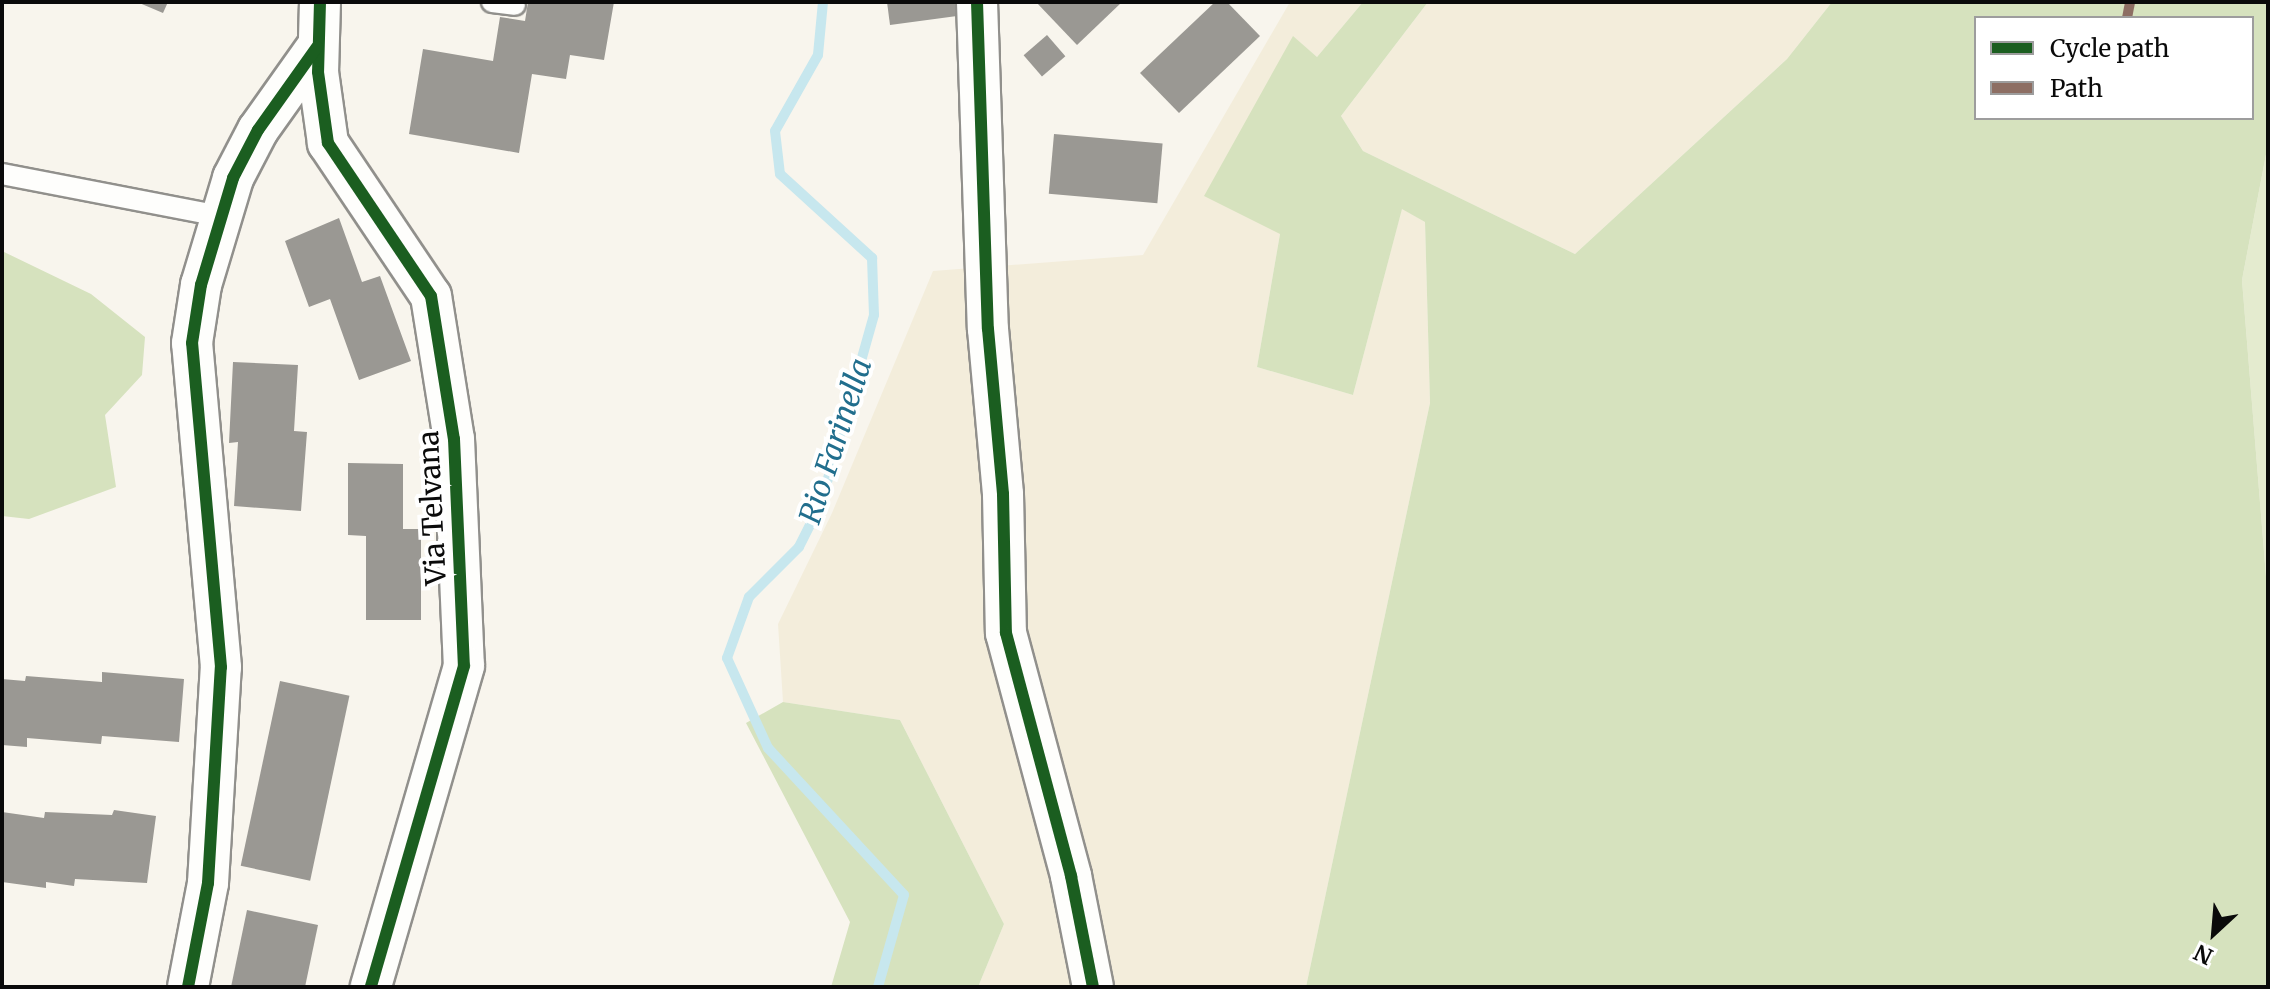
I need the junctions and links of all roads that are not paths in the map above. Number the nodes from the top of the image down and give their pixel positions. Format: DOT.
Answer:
graph roads {
  1 [pos="320,2"];
  2 [pos="492,2"];
  3 [pos="977,2"];
  4 [pos="515,5"];
  5 [pos="317,47"];
  6 [pos="2,174"];
  7 [pos="221,216"];
  8 [pos="188,987"];
  9 [pos="371,987"];
  10 [pos="1093,987"];
  1 -- 5 [label="street, Via Telvana"];
  2 -- 4 [label="lane"];
  3 -- 10 [label="street"];
  5 -- 7 [label="street"];
  5 -- 9 [label="street, Via Telvana"];
  6 -- 7 [label="lane"];
  7 -- 8 [label="street"];
}
